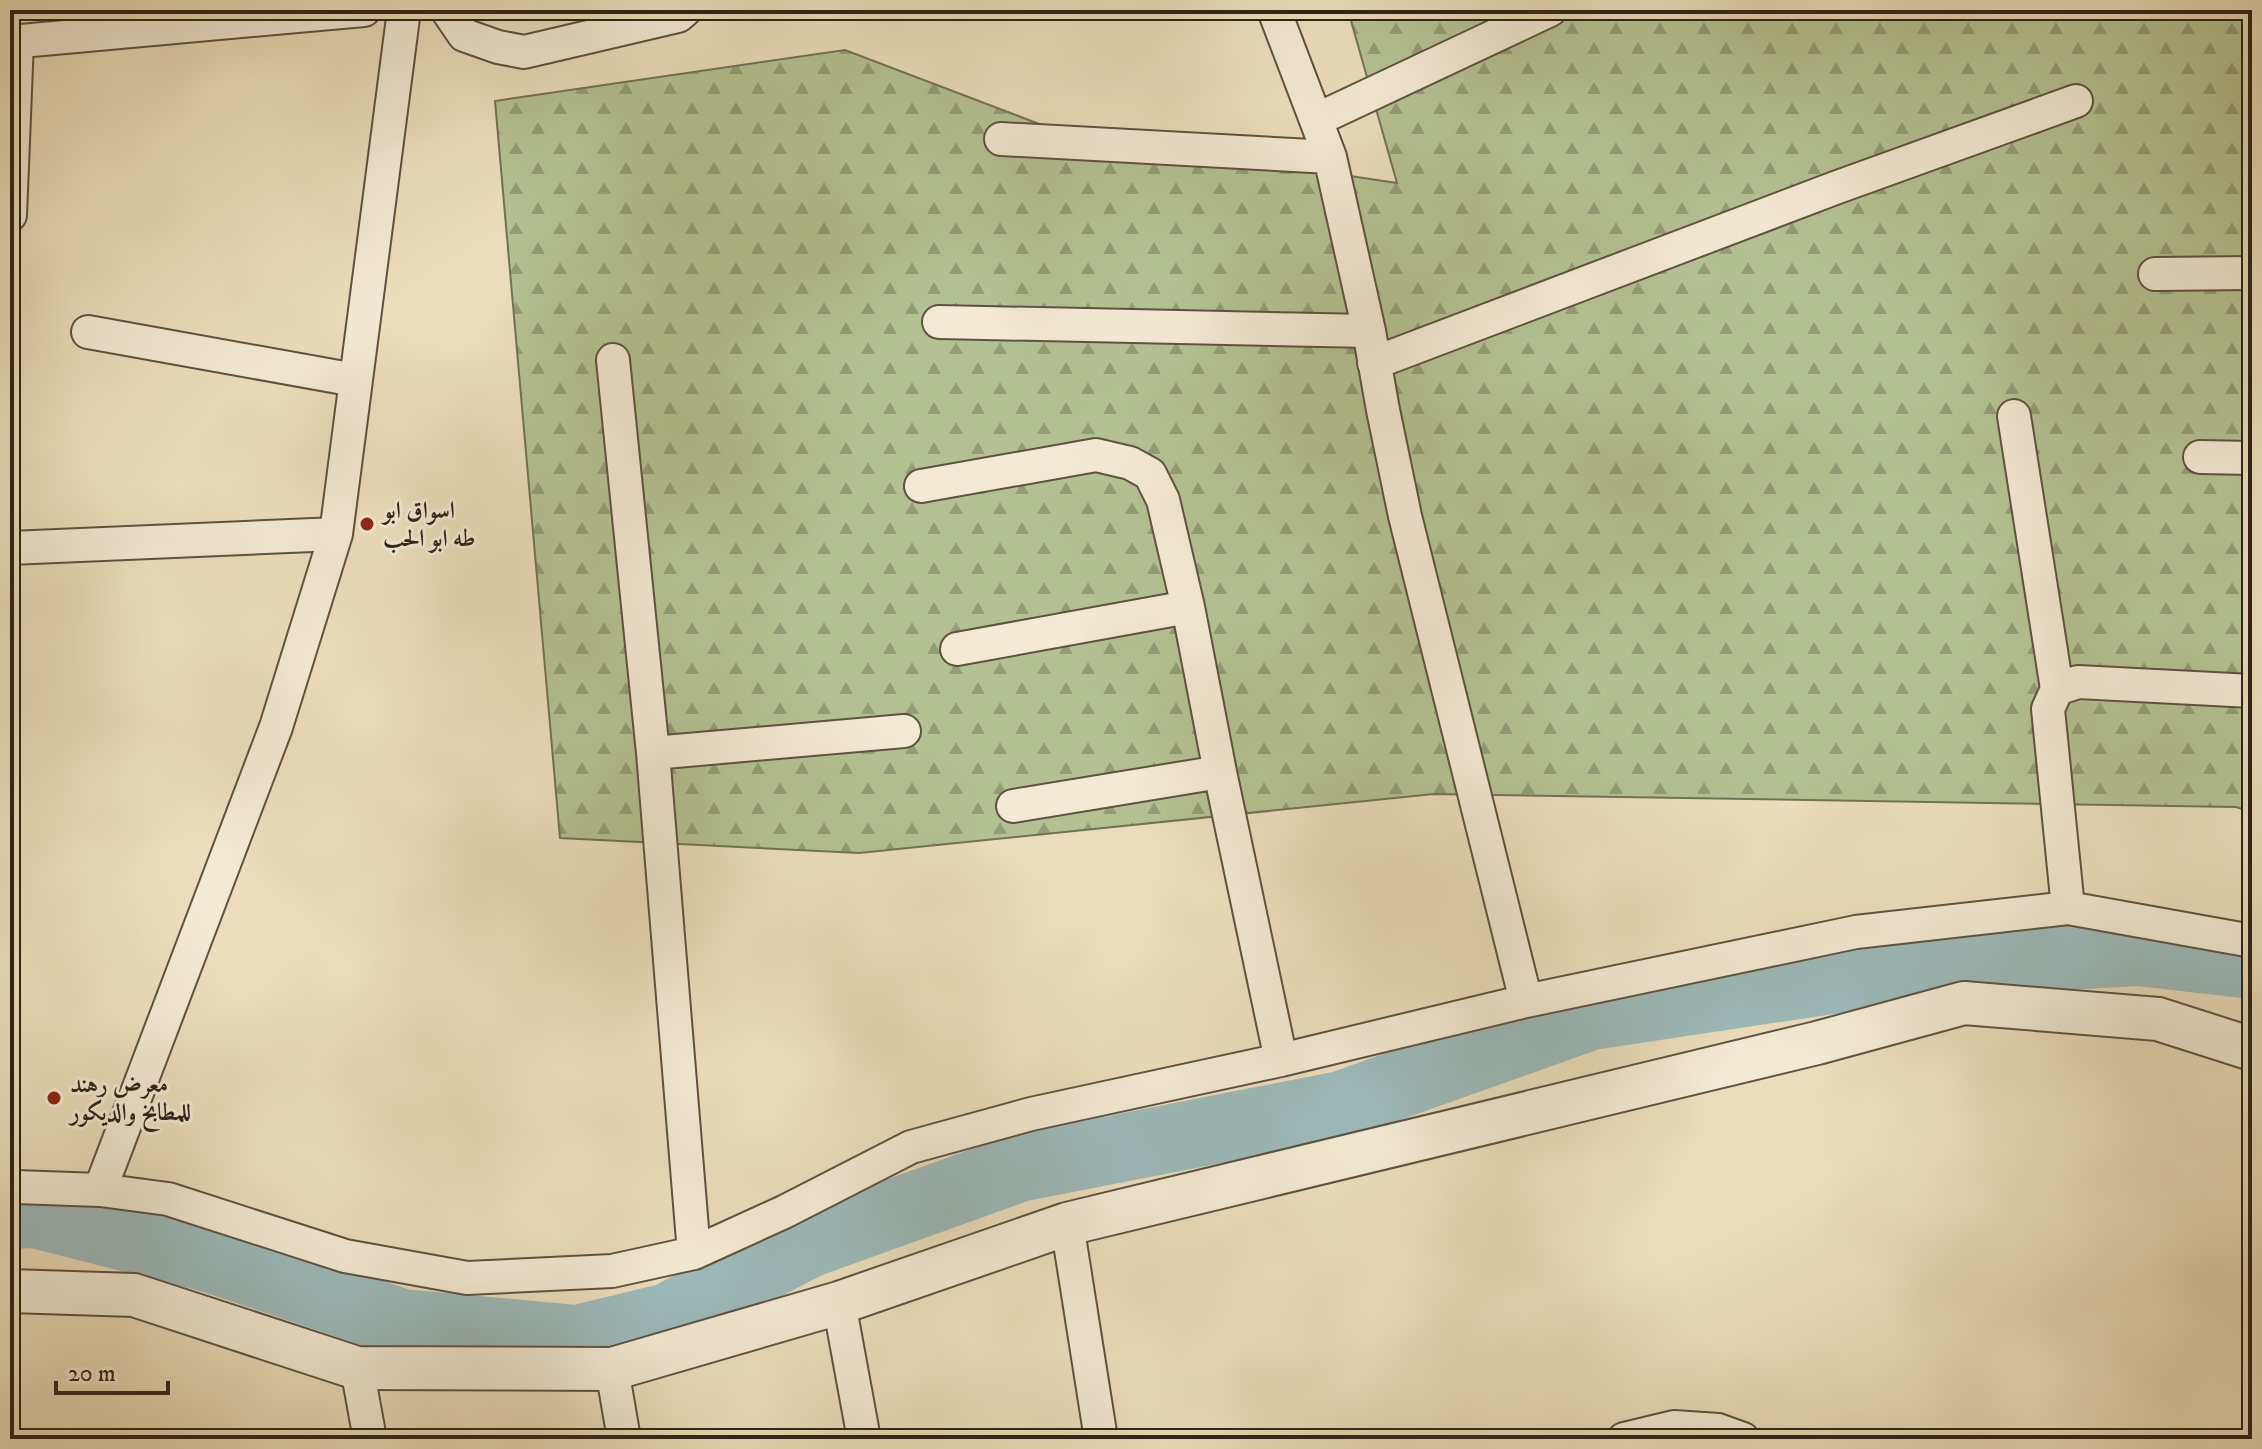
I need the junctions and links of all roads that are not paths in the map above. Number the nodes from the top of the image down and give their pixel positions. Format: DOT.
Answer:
graph roads {
  1 [pos="364,10"];
  2 [pos="404,10"];
  3 [pos="447,10"];
  4 [pos="685,10"];
  5 [pos="1274,10"];
  6 [pos="1550,10"];
  7 [pos="13,41"];
  8 [pos="2076,101"];
  9 [pos="1316,120"];
  10 [pos="1001,139"];
  11 [pos="1330,157"];
  12 [pos="10,215"];
  13 [pos="2252,273"];
  14 [pos="2155,274"];
  15 [pos="939,322"];
  16 [pos="1369,331"];
  17 [pos="88,332"];
  18 [pos="613,360"];
  19 [pos="1374,363"];
  20 [pos="355,380"];
  21 [pos="2014,416"];
  22 [pos="2200,457"];
  23 [pos="2252,458"];
  24 [pos="921,486"];
  25 [pos="336,534"];
  26 [pos="10,548"];
  27 [pos="1188,607"];
  28 [pos="957,649"];
  29 [pos="2057,689"];
  30 [pos="2252,691"];
  31 [pos="904,731"];
  32 [pos="653,753"];
  33 [pos="1220,772"];
  34 [pos="1013,806"];
  35 [pos="2068,908"];
  36 [pos="2252,941"];
  37 [pos="1526,1001"];
  38 [pos="2252,1049"];
  39 [pos="1281,1060"];
  40 [pos="10,1189"];
  41 [pos="100,1190"];
  42 [pos="1067,1224"];
  43 [pos="694,1253"];
  44 [pos="10,1291"];
  45 [pos="839,1303"];
  46 [pos="357,1368"];
  47 [pos="612,1369"];
  48 [pos="370,1439"];
  49 [pos="624,1439"];
  50 [pos="864,1439"];
  51 [pos="1101,1439"];
  52 [pos="1624,1439"];
  53 [pos="1743,1439"];
  1 -- 7 [label="street"];
  2 -- 20 [label="street"];
  3 -- 4 [label="street"];
  5 -- 9 [label="street"];
  6 -- 9 [label="street"];
  7 -- 12 [label="street"];
  8 -- 19 [label="street"];
  9 -- 11 [label="street"];
  10 -- 11 [label="street"];
  11 -- 16 [label="street"];
  13 -- 14 [label="street"];
  15 -- 16 [label="street"];
  16 -- 19 [label="street"];
  17 -- 20 [label="street"];
  18 -- 32 [label="street"];
  19 -- 37 [label="street"];
  20 -- 25 [label="street"];
  21 -- 29 [label="street"];
  22 -- 23 [label="street"];
  24 -- 27 [label="street"];
  25 -- 26 [label="street"];
  25 -- 41 [label="street"];
  27 -- 28 [label="street"];
  27 -- 33 [label="street"];
  29 -- 30 [label="street"];
  29 -- 35 [label="street"];
  31 -- 32 [label="street"];
  32 -- 43 [label="street"];
  33 -- 34 [label="street"];
  33 -- 39 [label="street"];
  35 -- 36 [label="street"];
  35 -- 37 [label="street"];
  37 -- 39 [label="street"];
  38 -- 42 [label="street"];
  39 -- 43 [label="street"];
  40 -- 41 [label="street"];
  41 -- 43 [label="street"];
  42 -- 45 [label="street"];
  42 -- 51 [label="street"];
  44 -- 46 [label="street"];
  45 -- 47 [label="street"];
  45 -- 50 [label="street"];
  46 -- 47 [label="street"];
  46 -- 48 [label="street"];
  47 -- 49 [label="street"];
  52 -- 53 [label="street"];
}
